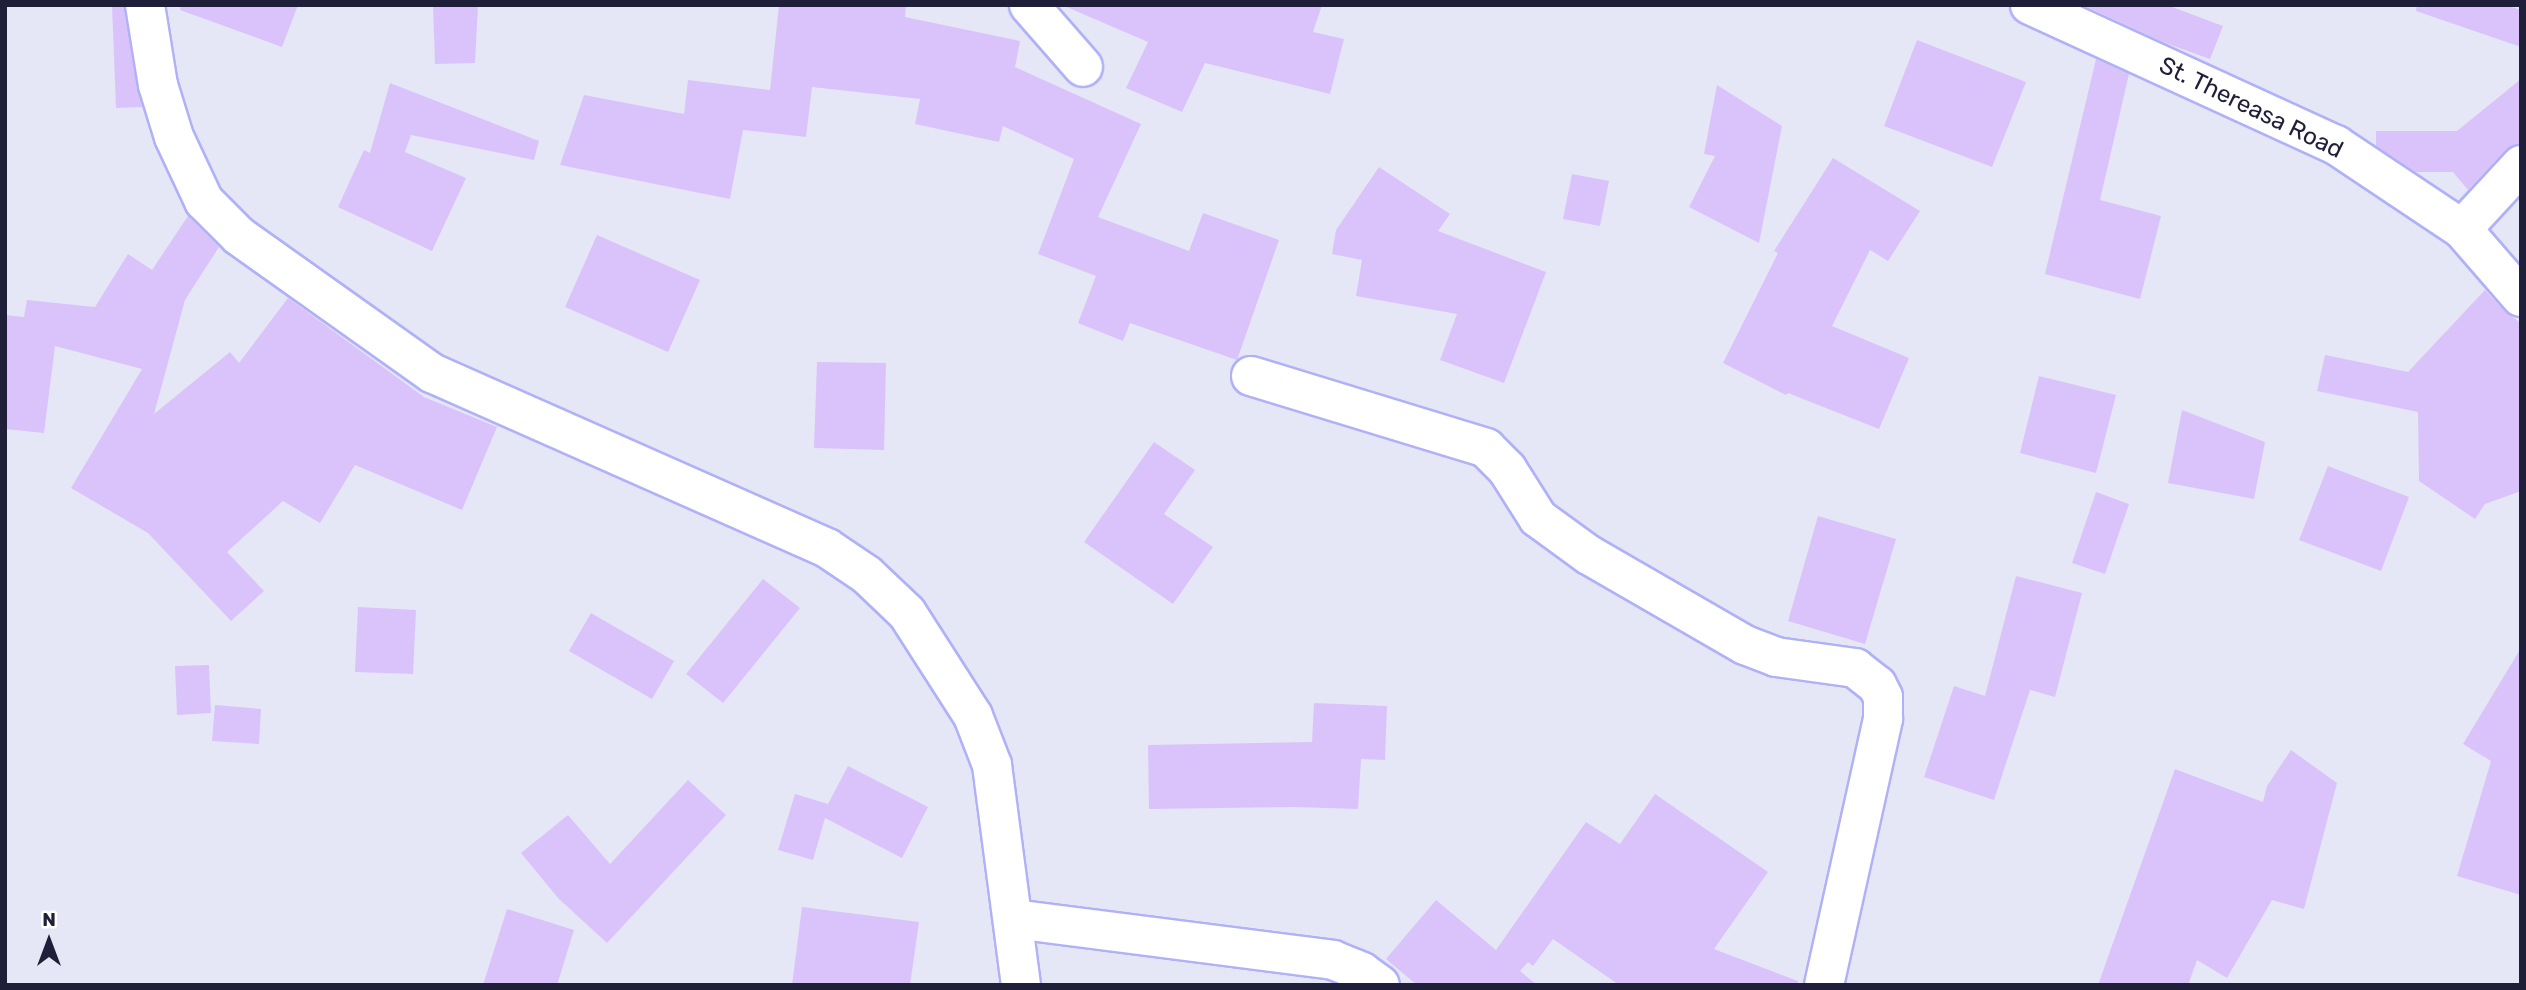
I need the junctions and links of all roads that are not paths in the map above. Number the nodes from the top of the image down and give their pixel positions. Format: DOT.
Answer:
graph roads {
  1 [pos="145,5"];
  2 [pos="1030,5"];
  3 [pos="2030,5"];
  4 [pos="1083,67"];
  5 [pos="2521,165"];
  6 [pos="2462,229"];
  7 [pos="2521,297"];
  8 [pos="1251,376"];
  9 [pos="1014,919"];
  10 [pos="1021,985"];
  11 [pos="1380,985"];
  12 [pos="1824,985"];
  1 -- 9 [label="street"];
  2 -- 4 [label="street"];
  3 -- 6 [label="street, St. Thereasa Road"];
  5 -- 6 [label="street"];
  6 -- 7 [label="street, St. Thereasa Road"];
  8 -- 12 [label="street"];
  9 -- 10 [label="street"];
  9 -- 11 [label="street"];
}
